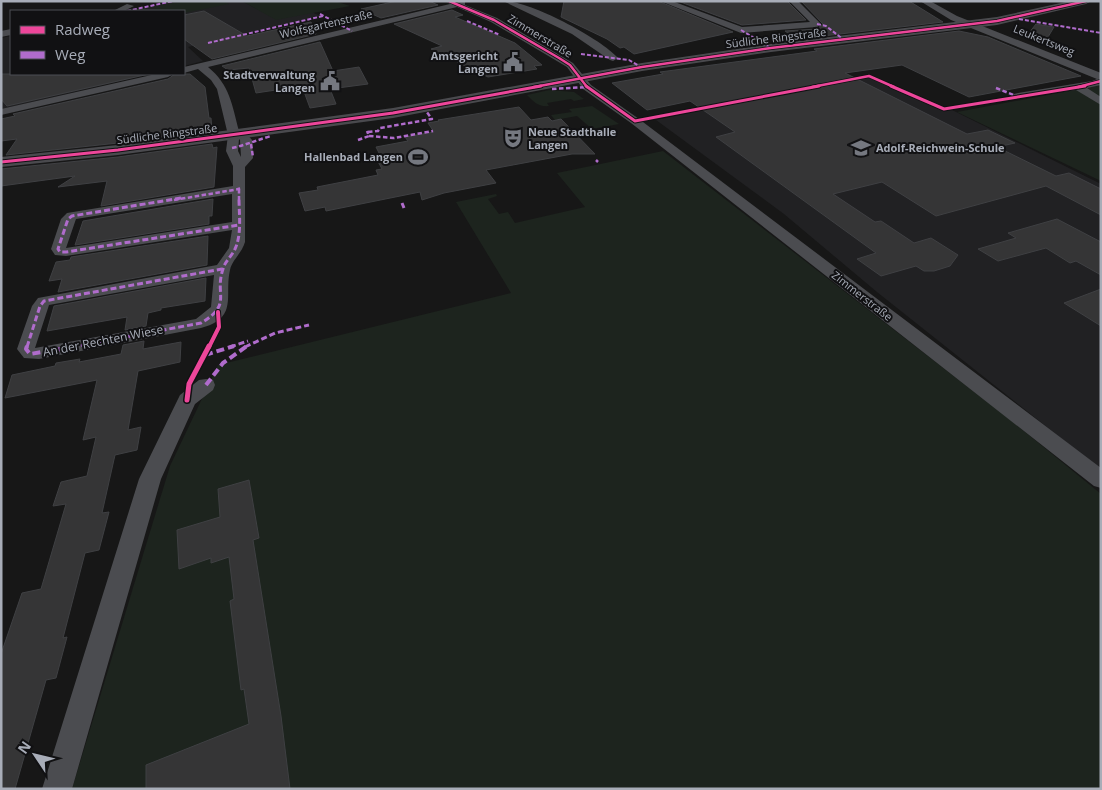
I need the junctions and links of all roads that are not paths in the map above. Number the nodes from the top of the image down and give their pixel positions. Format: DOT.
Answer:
graph roads {
  1 [pos="449,1"];
  2 [pos="475,1"];
  3 [pos="508,1"];
  4 [pos="664,1"];
  5 [pos="793,1"];
  6 [pos="924,1"];
  7 [pos="1086,1"];
  8 [pos="459,5"];
  9 [pos="130,6"];
  10 [pos="120,10"];
  11 [pos="973,25"];
  12 [pos="613,58"];
  13 [pos="200,66"];
  14 [pos="1101,66"];
  15 [pos="185,70"];
  16 [pos="1088,71"];
  17 [pos="164,75"];
  18 [pos="1101,77"];
  19 [pos="581,78"];
  20 [pos="1101,81"];
  21 [pos="1078,87"];
  22 [pos="1018,96"];
  23 [pos="1101,102"];
  24 [pos="1,112"];
  25 [pos="237,134"];
  26 [pos="1,162"];
  27 [pos="239,166"];
  28 [pos="239,189"];
  29 [pos="239,225"];
  30 [pos="222,269"];
  31 [pos="206,385"];
  32 [pos="1101,480"];
  33 [pos="57,789"];
  1 -- 8 [label="street, Zimmerstraße"];
  2 -- 8 [label="street, Wolfsgartenstraße"];
  3 -- 12 [label="street, Zimmerstraße"];
  4 -- 5 [label="street"];
  6 -- 11 [label="street, Leukertsweg"];
  7 -- 11 [label="main road, Südliche Ringstraße"];
  8 -- 13 [label="street, Wolfsgartenstraße"];
  8 -- 19 [label="street, Zimmerstraße"];
  9 -- 10 [label="street"];
  11 -- 16 [label="street, Leukertsweg"];
  11 -- 19 [label="main road, Südliche Ringstraße"];
  13 -- 15 [label="street, Wolfsgartenstraße"];
  13 -- 25 [label="street"];
  14 -- 16 [label="street"];
  16 -- 18 [label="street, Leukertsweg"];
  17 -- 24 [label="street"];
  19 -- 25 [label="main road, Südliche Ringstraße"];
  19 -- 32 [label="street, Zimmerstraße"];
  20 -- 21 [label="street"];
  21 -- 22 [label="street"];
  21 -- 23 [label="street"];
  25 -- 26 [label="main road, Südliche Ringstraße"];
  25 -- 27 [label="street"];
  27 -- 28 [label="street"];
  28 -- 29 [label="street"];
  28 -- 29 [label="street"];
  29 -- 30 [label="street"];
  30 -- 30 [label="street, An der Rechten Wiese"];
  31 -- 33 [label="street"];
}
